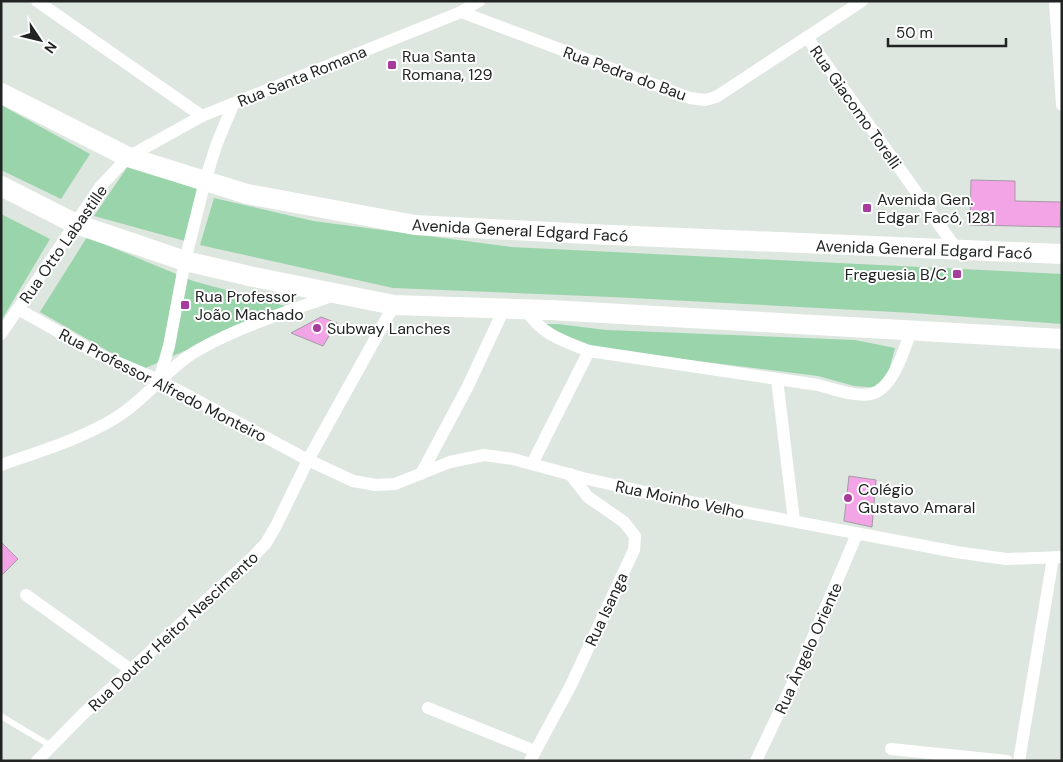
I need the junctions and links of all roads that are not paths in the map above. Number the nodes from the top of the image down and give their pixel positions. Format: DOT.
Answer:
graph roads {
  1 [pos="37,1"];
  2 [pos="479,1"];
  3 [pos="862,1"];
  4 [pos="1055,1"];
  5 [pos="460,12"];
  6 [pos="807,37"];
  7 [pos="1,93"];
  8 [pos="233,105"];
  9 [pos="1062,106"];
  10 [pos="202,116"];
  11 [pos="128,157"];
  12 [pos="205,181"];
  13 [pos="1,186"];
  14 [pos="76,224"];
  15 [pos="957,250"];
  16 [pos="1062,254"];
  17 [pos="185,261"];
  18 [pos="335,294"];
  19 [pos="394,305"];
  20 [pos="504,308"];
  21 [pos="18,309"];
  22 [pos="526,310"];
  23 [pos="911,331"];
  24 [pos="1,334"];
  25 [pos="1062,338"];
  26 [pos="589,352"];
  27 [pos="777,379"];
  28 [pos="159,380"];
  29 [pos="308,460"];
  30 [pos="532,464"];
  31 [pos="1,465"];
  32 [pos="421,474"];
  33 [pos="570,474"];
  34 [pos="794,520"];
  35 [pos="857,534"];
  36 [pos="1057,558"];
  37 [pos="26,595"];
  38 [pos="131,670"];
  39 [pos="428,708"];
  40 [pos="1,716"];
  41 [pos="51,746"];
  42 [pos="891,749"];
  43 [pos="532,756"];
  44 [pos="37,761"];
  45 [pos="756,761"];
  46 [pos="1007,761"];
  47 [pos="1020,761"];
  1 -- 10 [label="street"];
  2 -- 5 [label="street, Rua Santa Romana"];
  3 -- 6 [label="street, Rua Pedra do Bau"];
  4 -- 9 [label="street"];
  5 -- 6 [label="street, Rua Pedra do Bau"];
  5 -- 8 [label="street, Rua Santa Romana"];
  6 -- 15 [label="street, Rua Giacomo Torelli"];
  7 -- 11 [label="main road, Avenida General Edgard Facó"];
  8 -- 10 [label="street, Rua Santa Romana"];
  8 -- 12 [label="street"];
  10 -- 11 [label="street, Rua Santa Romana"];
  11 -- 12 [label="main road, Avenida General Edgard Facó"];
  11 -- 14 [label="street, Rua Otto Labastille"];
  12 -- 15 [label="main road, Avenida General Edgard Facó"];
  12 -- 17 [label="street"];
  13 -- 14 [label="main road"];
  14 -- 17 [label="main road"];
  14 -- 21 [label="street, Rua Otto Labastille"];
  15 -- 16 [label="main road, Avenida General Edgard Facó"];
  17 -- 18 [label="main road"];
  17 -- 28 [label="street"];
  18 -- 19 [label="main road"];
  18 -- 28 [label="street"];
  19 -- 20 [label="main road"];
  19 -- 29 [label="street, Rua Doutor Heitor Nascimento"];
  20 -- 22 [label="main road"];
  20 -- 32 [label="street"];
  21 -- 24 [label="street, Rua Otto Labastille"];
  21 -- 28 [label="street, Rua Professor Alfredo Monteiro"];
  22 -- 23 [label="main road"];
  22 -- 26 [label="street"];
  23 -- 25 [label="main road"];
  23 -- 27 [label="street"];
  26 -- 27 [label="street"];
  26 -- 30 [label="street"];
  27 -- 34 [label="street"];
  28 -- 29 [label="street, Rua Professor Alfredo Monteiro"];
  28 -- 31 [label="street"];
  29 -- 32 [label="street, Rua Moinho Velho"];
  29 -- 38 [label="street, Rua Doutor Heitor Nascimento"];
  30 -- 32 [label="street, Rua Moinho Velho"];
  30 -- 33 [label="street, Rua Moinho Velho"];
  33 -- 34 [label="street, Rua Moinho Velho"];
  33 -- 43 [label="street, Rua Isanga"];
  34 -- 35 [label="street, Rua Moinho Velho"];
  35 -- 36 [label="street, Rua Moinho Velho"];
  35 -- 45 [label="street, Rua Ângelo Oriente"];
  36 -- 47 [label="street"];
  37 -- 38 [label="street"];
  38 -- 41 [label="street, Rua Doutor Heitor Nascimento"];
  39 -- 43 [label="street"];
  40 -- 41 [label="lane"];
  41 -- 44 [label="street, Rua Doutor Heitor Nascimento"];
  42 -- 46 [label="street"];
}
